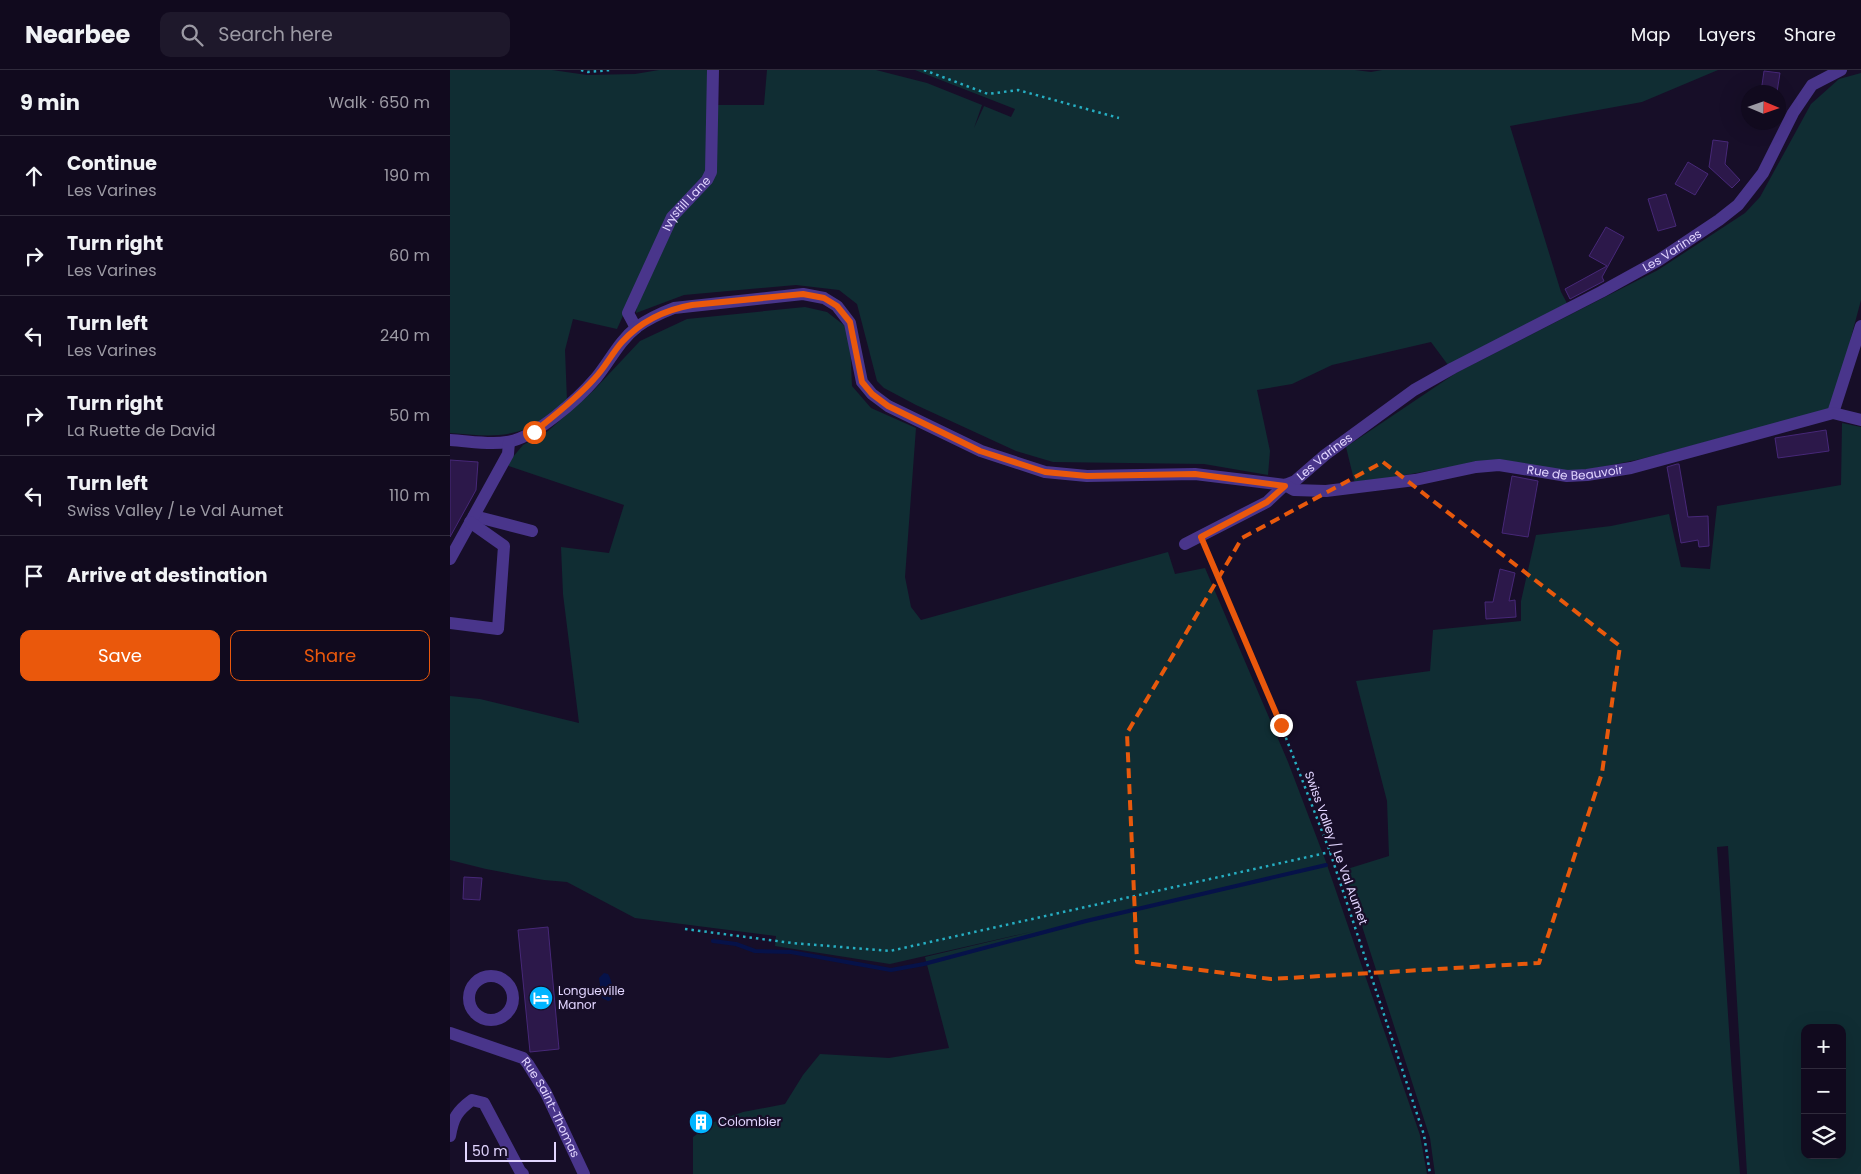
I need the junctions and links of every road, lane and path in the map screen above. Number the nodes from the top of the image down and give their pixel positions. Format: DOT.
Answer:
graph roads {
  1 [pos="581,70"];
  2 [pos="611,70"];
  3 [pos="713,70"];
  4 [pos="924,70"];
  5 [pos="1841,70"];
  6 [pos="1118,118"];
  7 [pos="1861,326"];
  8 [pos="636,328"];
  9 [pos="1833,413"];
  10 [pos="1861,420"];
  11 [pos="450,440"];
  12 [pos="509,442"];
  13 [pos="1285,486"];
  14 [pos="472,519"];
  15 [pos="532,531"];
  16 [pos="1201,537"];
  17 [pos="1185,544"];
  18 [pos="450,559"];
  19 [pos="450,623"];
  20 [pos="1330,852"];
  21 [pos="685,929"];
  22 [pos="450,1033"];
  23 [pos="450,1136"];
  24 [pos="520,1173"];
  25 [pos="584,1174"];
  26 [pos="1430,1174"];
  1 -- 2 [label="path"];
  3 -- 8 [label="street, Ivystill Lane"];
  4 -- 6 [label="path"];
  5 -- 13 [label="street, Les Varines"];
  7 -- 9 [label="street"];
  8 -- 12 [label="street, Les Varines"];
  8 -- 13 [label="street, Les Varines"];
  9 -- 10 [label="street, Rue de Beauvoir"];
  9 -- 13 [label="street, Rue de Beauvoir"];
  11 -- 12 [label="street, Les Varines"];
  12 -- 14 [label="street"];
  13 -- 16 [label="street"];
  14 -- 15 [label="street"];
  14 -- 18 [label="street"];
  14 -- 19 [label="street"];
  16 -- 17 [label="street"];
  16 -- 20 [label="path, Swiss Valley / Le Val Aumet"];
  20 -- 21 [label="path"];
  20 -- 26 [label="path, Swiss Valley / Le Val Aumet"];
  22 -- 25 [label="street, Rue Saint-Thomas"];
  23 -- 24 [label="street"];
}
